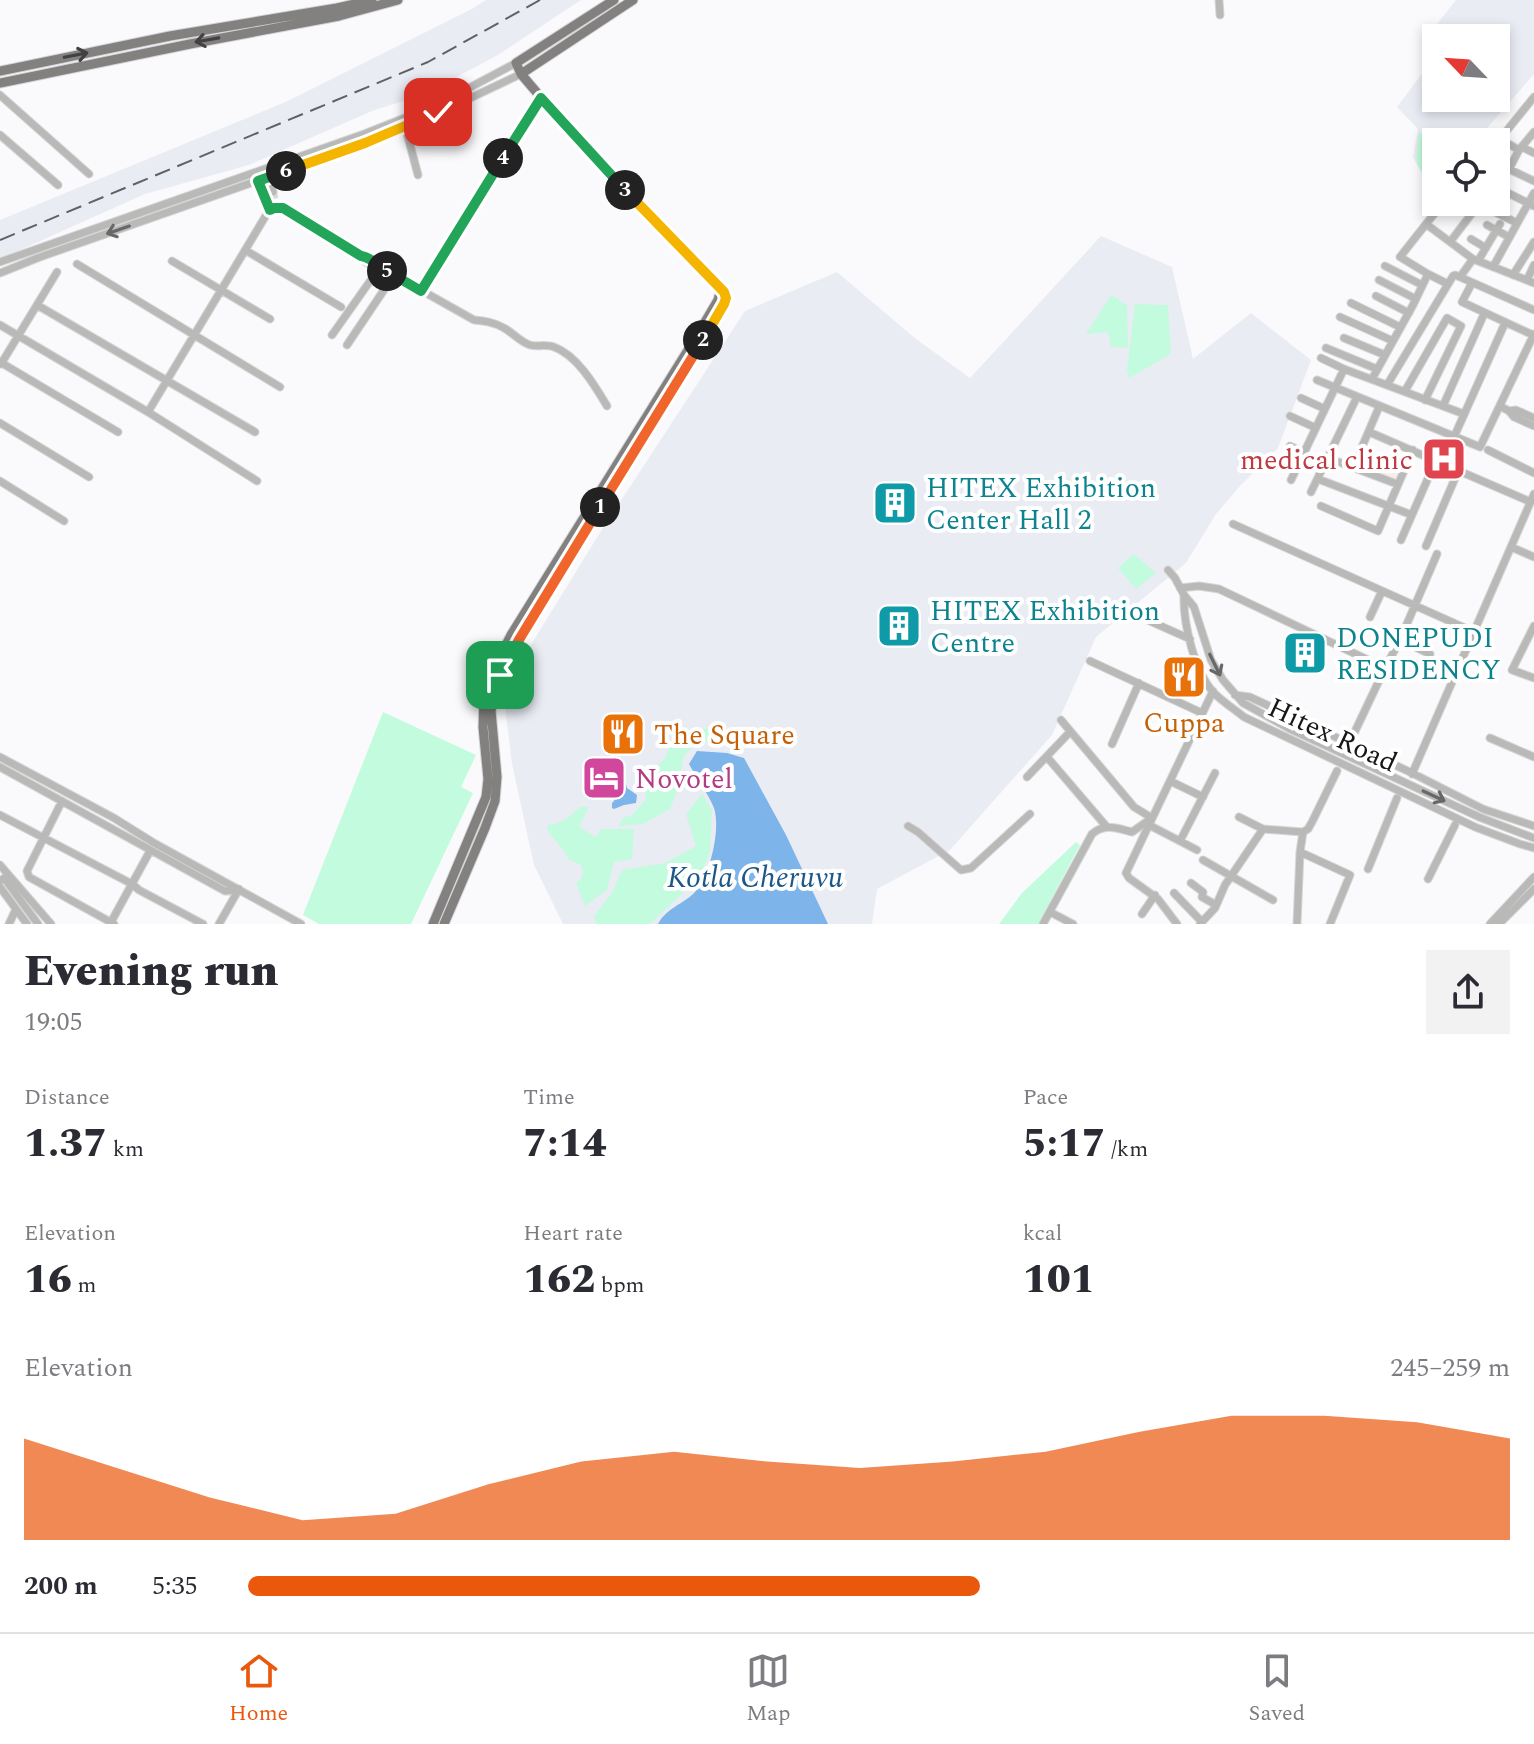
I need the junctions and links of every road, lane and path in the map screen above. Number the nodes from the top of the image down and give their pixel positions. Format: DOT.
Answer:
graph roads {
  1 [pos="395,0"];
  2 [pos="614,0"];
  3 [pos="633,0"];
  4 [pos="1219,0"];
  5 [pos="371,2"];
  6 [pos="338,12"];
  7 [pos="1220,15"];
  8 [pos="516,63"];
  9 [pos="0,71"];
  10 [pos="521,74"];
  11 [pos="0,83"];
  12 [pos="0,95"];
  13 [pos="1534,97"];
  14 [pos="541,98"];
  15 [pos="405,126"];
  16 [pos="1509,128"];
  17 [pos="1534,132"];
  18 [pos="0,135"];
  19 [pos="1510,145"];
  20 [pos="1521,148"];
  21 [pos="1534,153"];
  22 [pos="1510,167"];
  23 [pos="1510,169"];
  24 [pos="89,174"];
  25 [pos="418,175"];
  26 [pos="268,178"];
  27 [pos="258,181"];
  28 [pos="1534,181"];
  29 [pos="58,185"];
  30 [pos="273,192"];
  31 [pos="1534,193"];
  32 [pos="1510,194"];
  33 [pos="1531,204"];
  34 [pos="270,210"];
  35 [pos="1433,216"];
  36 [pos="1469,216"];
  37 [pos="1504,216"];
  38 [pos="1517,223"];
  39 [pos="1426,224"];
  40 [pos="1487,225"];
  41 [pos="1498,227"];
  42 [pos="1509,237"];
  43 [pos="1471,239"];
  44 [pos="1450,242"];
  45 [pos="1534,242"];
  46 [pos="1486,248"];
  47 [pos="245,250"];
  48 [pos="1476,260"];
  49 [pos="172,261"];
  50 [pos="0,262"];
  51 [pos="77,264"];
  52 [pos="1534,265"];
  53 [pos="379,266"];
  54 [pos="1385,266"];
  55 [pos="1493,267"];
  56 [pos="57,272"];
  57 [pos="0,273"];
  58 [pos="1428,274"];
  59 [pos="394,275"];
  60 [pos="1513,275"];
  61 [pos="1460,277"];
  62 [pos="1379,280"];
  63 [pos="1531,282"];
  64 [pos="1472,283"];
  65 [pos="1448,284"];
  66 [pos="1422,285"];
  67 [pos="721,288"];
  68 [pos="220,291"];
  69 [pos="421,291"];
  70 [pos="1376,296"];
  71 [pos="1416,299"];
  72 [pos="1351,303"];
  73 [pos="37,305"];
  74 [pos="341,307"];
  75 [pos="1534,310"];
  76 [pos="1409,313"];
  77 [pos="1484,314"];
  78 [pos="1340,317"];
  79 [pos="270,319"];
  80 [pos="1505,323"];
  81 [pos="0,325"];
  82 [pos="1400,327"];
  83 [pos="194,334"];
  84 [pos="1534,334"];
  85 [pos="332,335"];
  86 [pos="19,336"];
  87 [pos="1344,338"];
  88 [pos="1393,341"];
  89 [pos="347,345"];
  90 [pos="1326,348"];
  91 [pos="1385,355"];
  92 [pos="1321,358"];
  93 [pos="1,364"];
  94 [pos="1420,365"];
  95 [pos="1344,369"];
  96 [pos="1377,369"];
  97 [pos="1437,373"];
  98 [pos="1372,379"];
  99 [pos="167,380"];
  100 [pos="1317,380"];
  101 [pos="1387,385"];
  102 [pos="280,387"];
  103 [pos="1335,388"];
  104 [pos="1405,391"];
  105 [pos="1357,397"];
  106 [pos="1301,398"];
  107 [pos="1425,400"];
  108 [pos="607,406"];
  109 [pos="1443,406"];
  110 [pos="1500,406"];
  111 [pos="1379,407"];
  112 [pos="1325,409"];
  113 [pos="1509,411"];
  114 [pos="148,412"];
  115 [pos="1464,414"];
  116 [pos="1290,416"];
  117 [pos="1534,418"];
  118 [pos="0,423"];
  119 [pos="1534,426"];
  120 [pos="1316,428"];
  121 [pos="118,432"];
  122 [pos="255,432"];
  123 [pos="1369,432"];
  124 [pos="1454,437"];
  125 [pos="1290,446"];
  126 [pos="1413,450"];
  127 [pos="1488,450"];
  128 [pos="1305,453"];
  129 [pos="1328,458"];
  130 [pos="1436,460"];
  131 [pos="1353,468"];
  132 [pos="1459,469"];
  133 [pos="1534,473"];
  134 [pos="89,477"];
  135 [pos="1318,479"];
  136 [pos="1291,480"];
  137 [pos="0,481"];
  138 [pos="257,481"];
  139 [pos="1397,484"];
  140 [pos="1311,492"];
  141 [pos="1532,498"];
  142 [pos="1321,506"];
  143 [pos="1389,506"];
  144 [pos="1530,514"];
  145 [pos="1412,515"];
  146 [pos="64,521"];
  147 [pos="1233,524"];
  148 [pos="1401,540"];
  149 [pos="1426,546"];
  150 [pos="1511,547"];
  151 [pos="1437,554"];
  152 [pos="1534,557"];
  153 [pos="1168,570"];
  154 [pos="1382,591"];
  155 [pos="1182,592"];
  156 [pos="1413,605"];
  157 [pos="1134,614"];
  158 [pos="1370,617"];
  159 [pos="1534,626"];
  160 [pos="1474,632"];
  161 [pos="1310,635"];
  162 [pos="1190,639"];
  163 [pos="1400,640"];
  164 [pos="1430,654"];
  165 [pos="1090,661"];
  166 [pos="1291,663"];
  167 [pos="1385,668"];
  168 [pos="1534,678"];
  169 [pos="1139,683"];
  170 [pos="1213,691"];
  171 [pos="1235,695"];
  172 [pos="1202,713"];
  173 [pos="1061,720"];
  174 [pos="1067,735"];
  175 [pos="1490,738"];
  176 [pos="1112,744"];
  177 [pos="1349,744"];
  178 [pos="0,757"];
  179 [pos="1047,757"];
  180 [pos="1534,757"];
  181 [pos="0,767"];
  182 [pos="1337,771"];
  183 [pos="1215,773"];
  184 [pos="1412,773"];
  185 [pos="1027,777"];
  186 [pos="1170,781"];
  187 [pos="1407,783"];
  188 [pos="1203,797"];
  189 [pos="1397,798"];
  190 [pos="62,801"];
  191 [pos="83,801"];
  192 [pos="78,810"];
  193 [pos="1030,814"];
  194 [pos="0,815"];
  195 [pos="1239,817"];
  196 [pos="1150,822"];
  197 [pos="1455,825"];
  198 [pos="908,826"];
  199 [pos="1106,826"];
  200 [pos="1534,826"];
  201 [pos="1263,829"];
  202 [pos="1305,830"];
  203 [pos="44,838"];
  204 [pos="1534,838"];
  205 [pos="1180,841"];
  206 [pos="1534,848"];
  207 [pos="1302,849"];
  208 [pos="1197,850"];
  209 [pos="150,851"];
  210 [pos="1203,860"];
  211 [pos="0,865"];
  212 [pos="1368,869"];
  213 [pos="1232,875"];
  214 [pos="1534,877"];
  215 [pos="1428,879"];
  216 [pos="1191,883"];
  217 [pos="0,884"];
  218 [pos="132,884"];
  219 [pos="239,889"];
  220 [pos="1534,889"];
  221 [pos="1174,893"];
  222 [pos="1155,895"];
  223 [pos="1273,900"];
  224 [pos="1216,905"];
  225 [pos="16,909"];
  226 [pos="1050,912"];
  227 [pos="1142,914"];
  228 [pos="23,922"];
  229 [pos="1297,922"];
  230 [pos="112,923"];
  231 [pos="1201,923"];
  232 [pos="9,924"];
  233 [pos="38,924"];
  234 [pos="51,924"];
  235 [pos="203,924"];
  236 [pos="219,924"];
  237 [pos="301,924"];
  238 [pos="433,924"];
  239 [pos="444,924"];
  240 [pos="1043,924"];
  241 [pos="1073,924"];
  242 [pos="1177,924"];
  243 [pos="1306,924"];
  244 [pos="1330,924"];
  245 [pos="1490,924"];
  246 [pos="1499,924"];
  1 -- 5 [label="main road"];
  2 -- 8 [label="main road"];
  3 -- 10 [label="main road"];
  4 -- 7 [label="street"];
  5 -- 6 [label="main road"];
  9 -- 6 [label="main road, one-way"];
  6 -- 11 [label="main road, one-way"];
  8 -- 10 [label="main road"];
  8 -- 50 [label="street"];
  10 -- 14 [label="main road"];
  10 -- 15 [label="street"];
  12 -- 24 [label="street"];
  13 -- 16 [label="street"];
  14 -- 67 [label="main road"];
  14 -- 69 [label="street"];
  15 -- 25 [label="street"];
  15 -- 26 [label="street"];
  17 -- 20 [label="street"];
  18 -- 29 [label="street"];
  19 -- 20 [label="street"];
  20 -- 21 [label="street"];
  20 -- 22 [label="street"];
  23 -- 28 [label="street"];
  26 -- 27 [label="street"];
  26 -- 30 [label="street"];
  27 -- 34 [label="street"];
  27 -- 57 [label="street, one-way"];
  31 -- 33 [label="street"];
  32 -- 33 [label="street"];
  33 -- 38 [label="street"];
  34 -- 47 [label="street"];
  34 -- 53 [label="street"];
  35 -- 39 [label="street"];
  36 -- 44 [label="street"];
  37 -- 38 [label="street"];
  38 -- 42 [label="street"];
  39 -- 44 [label="street"];
  39 -- 58 [label="street"];
  40 -- 41 [label="street"];
  41 -- 42 [label="street"];
  41 -- 46 [label="street"];
  42 -- 55 [label="street"];
  43 -- 46 [label="street"];
  44 -- 48 [label="street"];
  45 -- 60 [label="street"];
  46 -- 48 [label="street"];
  47 -- 68 [label="street"];
  47 -- 74 [label="street"];
  48 -- 55 [label="street"];
  48 -- 61 [label="street"];
  49 -- 68 [label="street"];
  51 -- 83 [label="street"];
  52 -- 63 [label="street"];
  53 -- 59 [label="street"];
  53 -- 85 [label="street"];
  54 -- 66 [label="street"];
  55 -- 60 [label="street"];
  56 -- 73 [label="street"];
  58 -- 65 [label="street"];
  58 -- 66 [label="street"];
  59 -- 69 [label="street"];
  59 -- 89 [label="street"];
  60 -- 63 [label="street"];
  61 -- 64 [label="street"];
  61 -- 65 [label="street"];
  62 -- 71 [label="street"];
  64 -- 75 [label="street"];
  64 -- 77 [label="street"];
  65 -- 101 [label="street"];
  66 -- 71 [label="street"];
  67 -- 238 [label="main road"];
  67 -- 239 [label="main road"];
  68 -- 79 [label="street"];
  68 -- 83 [label="street"];
  69 -- 108 [label="street"];
  70 -- 76 [label="street"];
  71 -- 76 [label="street"];
  72 -- 82 [label="street"];
  73 -- 86 [label="street"];
  73 -- 99 [label="street"];
  76 -- 82 [label="street"];
  77 -- 80 [label="street"];
  77 -- 109 [label="street"];
  78 -- 88 [label="street"];
  80 -- 84 [label="street"];
  80 -- 115 [label="street"];
  81 -- 86 [label="street"];
  82 -- 88 [label="street"];
  83 -- 99 [label="street"];
  83 -- 102 [label="street"];
  84 -- 110 [label="street"];
  86 -- 93 [label="street"];
  86 -- 114 [label="street"];
  87 -- 91 [label="street"];
  88 -- 91 [label="street"];
  90 -- 96 [label="street"];
  91 -- 96 [label="street"];
  92 -- 95 [label="street"];
  93 -- 121 [label="street"];
  94 -- 97 [label="street"];
  94 -- 97 [label="street"];
  94 -- 104 [label="street"];
  95 -- 98 [label="street"];
  95 -- 103 [label="street"];
  96 -- 98 [label="street"];
  97 -- 107 [label="street"];
  98 -- 101 [label="street"];
  99 -- 114 [label="street"];
  99 -- 122 [label="street"];
  100 -- 103 [label="street"];
  101 -- 104 [label="street"];
  103 -- 105 [label="street"];
  103 -- 112 [label="street"];
  104 -- 107 [label="street"];
  105 -- 111 [label="street"];
  105 -- 129 [label="street"];
  106 -- 112 [label="street"];
  107 -- 109 [label="street"];
  109 -- 115 [label="street"];
  110 -- 113 [label="street"];
  110 -- 124 [label="street"];
  111 -- 123 [label="street"];
  111 -- 124 [label="street"];
  112 -- 120 [label="street"];
  113 -- 117 [label="street"];
  113 -- 119 [label="street"];
  114 -- 138 [label="street"];
  115 -- 124 [label="street"];
  116 -- 120 [label="street"];
  118 -- 134 [label="street"];
  120 -- 128 [label="street"];
  123 -- 126 [label="street"];
  123 -- 131 [label="street"];
  125 -- 128 [label="street"];
  126 -- 130 [label="street"];
  126 -- 139 [label="street"];
  127 -- 133 [label="street"];
  128 -- 136 [label="street"];
  129 -- 131 [label="street"];
  129 -- 135 [label="street"];
  130 -- 132 [label="street"];
  130 -- 145 [label="street"];
  131 -- 139 [label="street"];
  132 -- 141 [label="street"];
  132 -- 149 [label="street"];
  135 -- 140 [label="street"];
  135 -- 143 [label="street"];
  137 -- 146 [label="street"];
  139 -- 143 [label="street"];
  141 -- 144 [label="street"];
  142 -- 143 [label="street"];
  143 -- 145 [label="street"];
  144 -- 150 [label="street"];
  145 -- 148 [label="street"];
  147 -- 154 [label="street"];
  150 -- 152 [label="street"];
  150 -- 160 [label="street"];
  151 -- 156 [label="street"];
  153 -- 155 [label="street, Hitex Road"];
  154 -- 156 [label="street"];
  154 -- 158 [label="street"];
  155 -- 161 [label="street"];
  155 -- 162 [label="street, Hitex Road"];
  155 -- 171 [label="street, Hitex Road, one-way"];
  156 -- 160 [label="street"];
  156 -- 163 [label="street"];
  157 -- 162 [label="street"];
  159 -- 168 [label="street"];
  160 -- 184 [label="street"];
  161 -- 166 [label="street"];
  161 -- 167 [label="street"];
  162 -- 170 [label="street, Hitex Road"];
  163 -- 164 [label="street"];
  163 -- 167 [label="street"];
  165 -- 169 [label="street"];
  167 -- 177 [label="street"];
  169 -- 172 [label="street"];
  169 -- 176 [label="street"];
  170 -- 172 [label="street"];
  170 -- 206 [label="street, Hitex Road"];
  171 -- 177 [label="street"];
  171 -- 187 [label="street, Hitex Road"];
  172 -- 186 [label="street"];
  173 -- 196 [label="street"];
  174 -- 179 [label="street"];
  175 -- 180 [label="street"];
  177 -- 184 [label="street"];
  178 -- 191 [label="street"];
  179 -- 185 [label="street"];
  179 -- 199 [label="street"];
  181 -- 190 [label="street"];
  182 -- 202 [label="street"];
  183 -- 188 [label="street"];
  184 -- 187 [label="street"];
  184 -- 200 [label="street"];
  186 -- 188 [label="street"];
  186 -- 196 [label="street"];
  187 -- 204 [label="street, Hitex Road, one-way"];
  188 -- 205 [label="street"];
  189 -- 212 [label="street"];
  190 -- 192 [label="street"];
  190 -- 203 [label="street"];
  191 -- 192 [label="street"];
  191 -- 219 [label="street"];
  192 -- 209 [label="street"];
  193 -- 198 [label="street"];
  194 -- 203 [label="street"];
  195 -- 201 [label="street"];
  196 -- 199 [label="street"];
  196 -- 205 [label="street"];
  196 -- 222 [label="street"];
  197 -- 215 [label="street"];
  199 -- 226 [label="street"];
  201 -- 202 [label="street"];
  201 -- 213 [label="street"];
  202 -- 207 [label="street"];
  203 -- 218 [label="street"];
  203 -- 230 [label="street"];
  205 -- 208 [label="street"];
  207 -- 229 [label="street"];
  207 -- 244 [label="street"];
  209 -- 218 [label="street"];
  209 -- 219 [label="street"];
  210 -- 213 [label="street"];
  211 -- 234 [label="street"];
  213 -- 223 [label="street"];
  213 -- 224 [label="street"];
  214 -- 245 [label="street"];
  216 -- 224 [label="street"];
  217 -- 225 [label="street"];
  217 -- 233 [label="street"];
  218 -- 230 [label="street"];
  218 -- 235 [label="street"];
  219 -- 236 [label="street"];
  219 -- 237 [label="street"];
  220 -- 246 [label="street"];
  221 -- 231 [label="street"];
  222 -- 227 [label="street"];
  222 -- 242 [label="street"];
  224 -- 231 [label="street"];
  225 -- 228 [label="street"];
  225 -- 232 [label="street"];
  226 -- 240 [label="street"];
  226 -- 241 [label="street"];
  229 -- 243 [label="street"];
}
